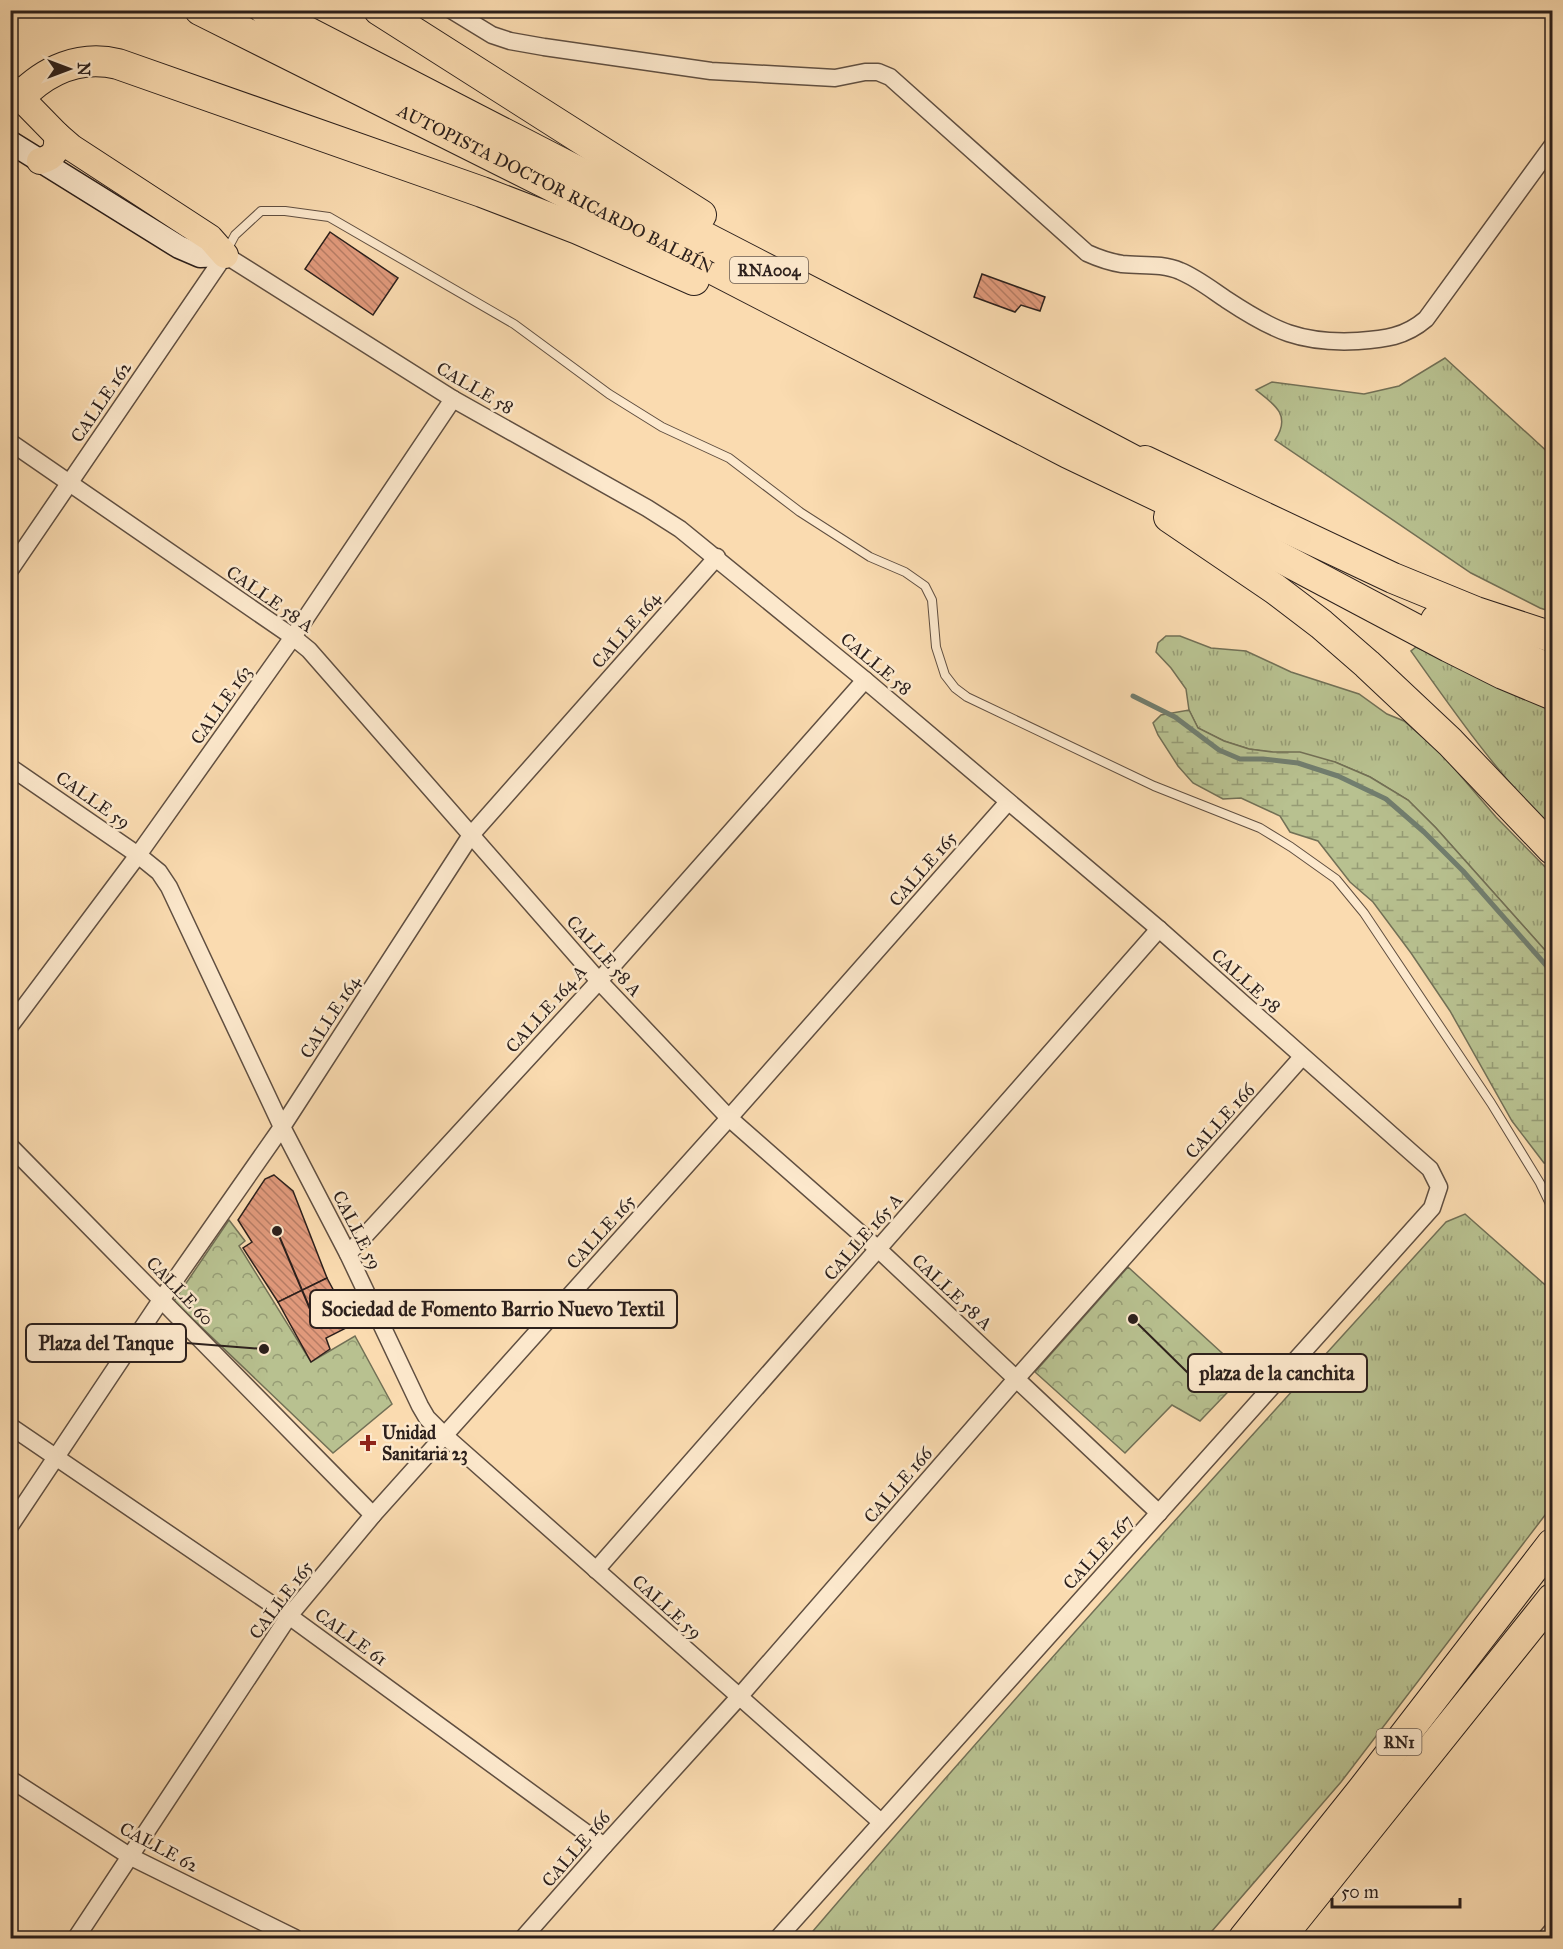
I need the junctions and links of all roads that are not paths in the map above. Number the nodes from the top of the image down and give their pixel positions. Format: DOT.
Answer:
graph roads {
  1 [pos="200,10"];
  2 [pos="265,10"];
  3 [pos="379,10"];
  4 [pos="451,10"];
  5 [pos="15,92"];
  6 [pos="57,135"];
  7 [pos="10,142"];
  8 [pos="1552,146"];
  9 [pos="40,161"];
  10 [pos="225,255"];
  11 [pos="964,371"];
  12 [pos="930,383"];
  13 [pos="453,399"];
  14 [pos="10,442"];
  15 [pos="1072,442"];
  16 [pos="69,483"];
  17 [pos="717,557"];
  18 [pos="10,570"];
  19 [pos="293,637"];
  20 [pos="1552,637"];
  21 [pos="865,680"];
  22 [pos="1552,682"];
  23 [pos="10,767"];
  24 [pos="1008,801"];
  25 [pos="471,835"];
  26 [pos="1552,849"];
  27 [pos="138,855"];
  28 [pos="1159,929"];
  29 [pos="599,981"];
  30 [pos="10,1026"];
  31 [pos="1302,1057"];
  32 [pos="729,1118"];
  33 [pos="282,1127"];
  34 [pos="10,1146"];
  35 [pos="1439,1187"];
  36 [pos="1552,1208"];
  37 [pos="878,1249"];
  38 [pos="348,1254"];
  39 [pos="161,1300"];
  40 [pos="1016,1379"];
  41 [pos="10,1426"];
  42 [pos="445,1436"];
  43 [pos="58,1458"];
  44 [pos="1159,1514"];
  45 [pos="373,1515"];
  46 [pos="1552,1522"];
  47 [pos="10,1526"];
  48 [pos="1552,1544"];
  49 [pos="596,1570"];
  50 [pos="1552,1599"];
  51 [pos="290,1616"];
  52 [pos="739,1697"];
  53 [pos="10,1779"];
  54 [pos="1363,1789"];
  55 [pos="1392,1798"];
  56 [pos="881,1822"];
  57 [pos="1336,1823"];
  58 [pos="604,1846"];
  59 [pos="131,1857"];
  60 [pos="1552,1931"];
  61 [pos="76,1938"];
  62 [pos="295,1938"];
  63 [pos="523,1938"];
  64 [pos="778,1938"];
  65 [pos="1234,1938"];
  66 [pos="1244,1938"];
  67 [pos="1280,1938"];
  68 [pos="1290,1938"];
  69 [pos="1546,1938"];
  1 -- 12 [label="highway, AUTOPISTA DOCTOR RICARDO BALBÍN / RNA004"];
  2 -- 11 [label="highway, AUTOPISTA DOCTOR RICARDO BALBÍN / RNA004"];
  3 -- 11 [label="highway"];
  4 -- 8 [label="street"];
  5 -- 6 [label="main road"];
  5 -- 12 [label="highway"];
  6 -- 9 [label="main road"];
  6 -- 10 [label="main road"];
  7 -- 9 [label="main road"];
  9 -- 10 [label="main road"];
  10 -- 13 [label="street, CALLE 58"];
  10 -- 16 [label="street, CALLE 162"];
  10 -- 36 [label="lane"];
  11 -- 15 [label="highway, AUTOPISTA DOCTOR RICARDO BALBÍN / RNA004"];
  12 -- 15 [label="highway, AUTOPISTA DOCTOR RICARDO BALBÍN / RNA004"];
  13 -- 17 [label="street, CALLE 58"];
  13 -- 19 [label="street, CALLE 163"];
  14 -- 16 [label="street, CALLE 58 A"];
  15 -- 20 [label="highway"];
  15 -- 22 [label="highway"];
  15 -- 26 [label="highway"];
  16 -- 18 [label="street, CALLE 162"];
  16 -- 19 [label="street, CALLE 58 A"];
  17 -- 21 [label="street, CALLE 58"];
  17 -- 25 [label="street, CALLE 164"];
  19 -- 25 [label="street, CALLE 58 A"];
  19 -- 27 [label="street, CALLE 163"];
  21 -- 24 [label="street, CALLE 58"];
  21 -- 29 [label="street, CALLE 164 A"];
  23 -- 27 [label="street, CALLE 59"];
  24 -- 28 [label="street, CALLE 58"];
  24 -- 32 [label="street, CALLE 165"];
  25 -- 29 [label="street, CALLE 58 A"];
  25 -- 33 [label="street, CALLE 164"];
  27 -- 30 [label="street, CALLE 163"];
  27 -- 33 [label="street, CALLE 59"];
  28 -- 31 [label="street, CALLE 58"];
  28 -- 37 [label="street, CALLE 165 A"];
  29 -- 32 [label="street, CALLE 58 A"];
  29 -- 38 [label="street, CALLE 164 A"];
  31 -- 35 [label="street, CALLE 58"];
  31 -- 40 [label="street, CALLE 166"];
  32 -- 37 [label="street, CALLE 58 A"];
  32 -- 42 [label="street, CALLE 165"];
  33 -- 38 [label="street, CALLE 59"];
  33 -- 39 [label="street, CALLE 164"];
  34 -- 39 [label="street, CALLE 60"];
  35 -- 44 [label="street, CALLE 167"];
  37 -- 40 [label="street, CALLE 58 A"];
  37 -- 49 [label="street, CALLE 165 A"];
  38 -- 42 [label="street, CALLE 59"];
  39 -- 43 [label="street, CALLE 164"];
  39 -- 45 [label="street, CALLE 60"];
  40 -- 44 [label="street, CALLE 58 A"];
  40 -- 52 [label="street, CALLE 166"];
  41 -- 43 [label="street, CALLE 61"];
  42 -- 45 [label="street, CALLE 165"];
  42 -- 49 [label="street, CALLE 59"];
  43 -- 47 [label="street, CALLE 164"];
  43 -- 51 [label="street, CALLE 61"];
  44 -- 56 [label="street, CALLE 167"];
  45 -- 51 [label="street, CALLE 165"];
  46 -- 54 [label="highway"];
  48 -- 54 [label="highway, RN1"];
  49 -- 52 [label="street, CALLE 59"];
  50 -- 55 [label="highway, RN1"];
  51 -- 58 [label="street, CALLE 61"];
  51 -- 59 [label="street, CALLE 165"];
  52 -- 56 [label="street, CALLE 59"];
  52 -- 58 [label="street, CALLE 166"];
  53 -- 59 [label="street, CALLE 62"];
  54 -- 57 [label="highway, RN1"];
  55 -- 67 [label="highway, RN1"];
  55 -- 68 [label="highway"];
  56 -- 64 [label="street, CALLE 167"];
  57 -- 65 [label="highway"];
  57 -- 66 [label="highway, RN1"];
  58 -- 63 [label="street, CALLE 166"];
  59 -- 61 [label="street, CALLE 165"];
  59 -- 62 [label="street, CALLE 62"];
  60 -- 69 [label="street"];
}
